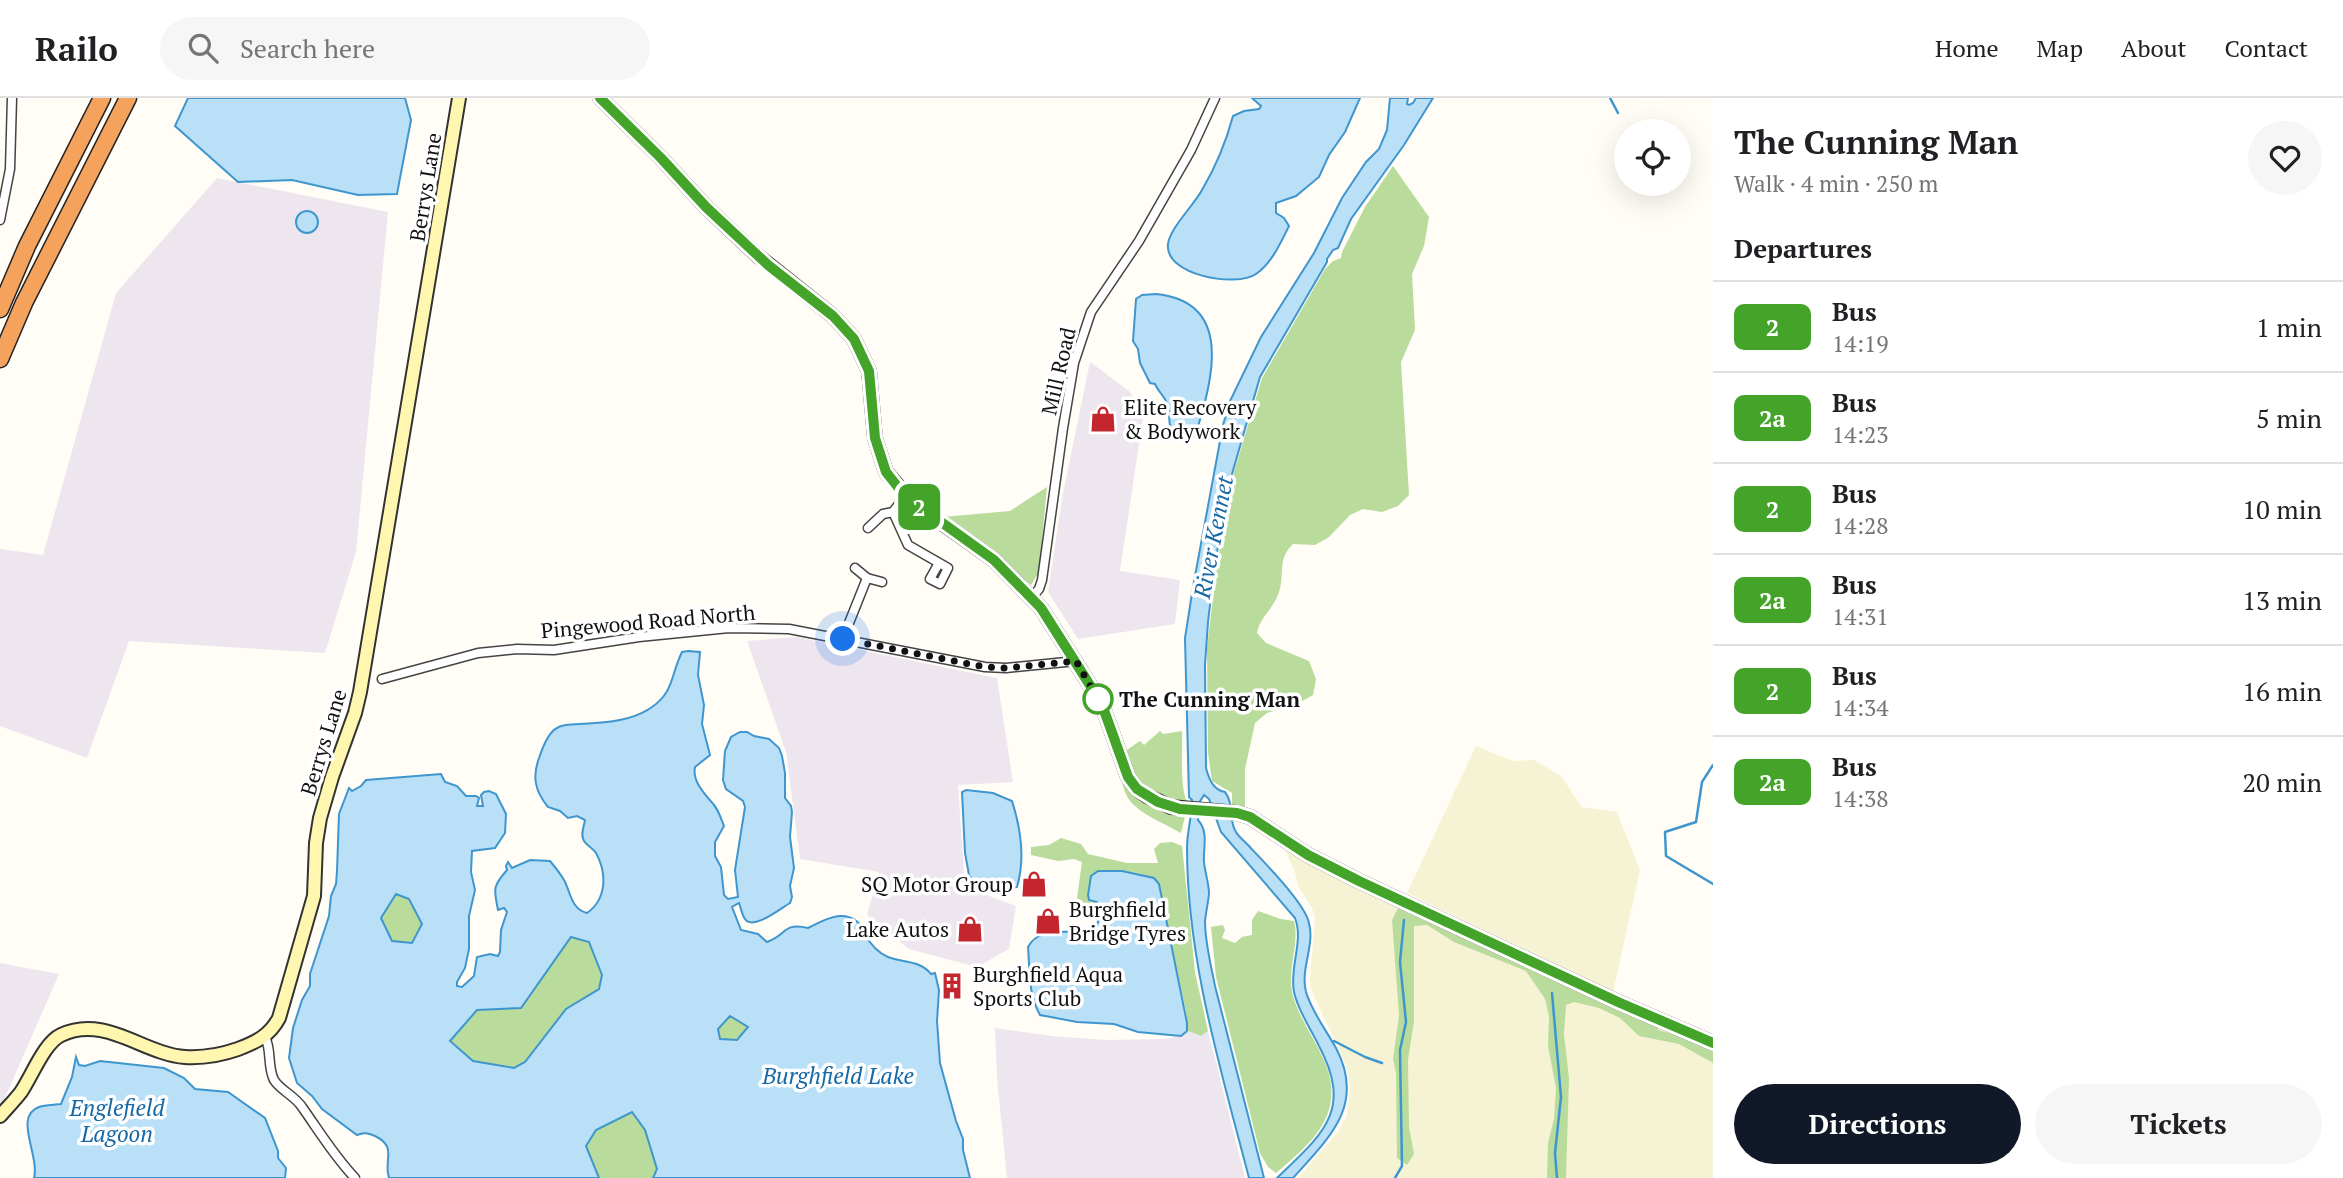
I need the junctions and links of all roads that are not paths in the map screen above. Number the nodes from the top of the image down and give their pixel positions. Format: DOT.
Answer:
graph roads {
  1 [pos="12,98"];
  2 [pos="102,98"];
  3 [pos="128,98"];
  4 [pos="459,98"];
  5 [pos="600,98"];
  6 [pos="1215,98"];
  7 [pos="0,219"];
  8 [pos="0,309"];
  9 [pos="0,359"];
  10 [pos="905,496"];
  11 [pos="893,512"];
  12 [pos="868,528"];
  13 [pos="939,563"];
  14 [pos="855,568"];
  15 [pos="867,578"];
  16 [pos="882,582"];
  17 [pos="1032,597"];
  18 [pos="843,639"];
  19 [pos="1076,661"];
  20 [pos="386,676"];
  21 [pos="265,1037"];
  22 [pos="1713,1043"];
  23 [pos="0,1116"];
  24 [pos="355,1178"];
  1 -- 7 [label="street"];
  2 -- 8 [label="highway"];
  3 -- 9 [label="highway"];
  4 -- 21 [label="street, Berrys Lane"];
  5 -- 10 [label="street"];
  6 -- 17 [label="street, Mill Road"];
  10 -- 11 [label="street"];
  10 -- 17 [label="street"];
  11 -- 12 [label="street"];
  11 -- 13 [label="street"];
  14 -- 15 [label="street"];
  15 -- 16 [label="street"];
  15 -- 18 [label="street"];
  17 -- 19 [label="street"];
  18 -- 19 [label="street, Pingewood Road North"];
  18 -- 20 [label="street, Pingewood Road North"];
  19 -- 22 [label="street"];
  21 -- 23 [label="street"];
  21 -- 24 [label="street"];
}
